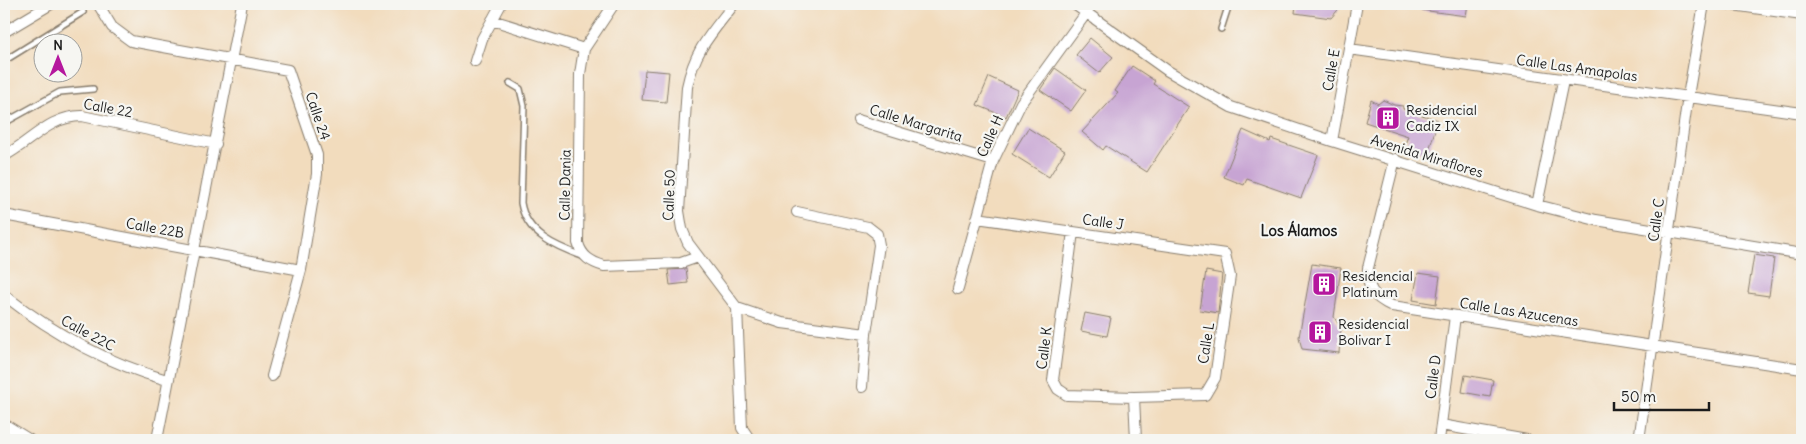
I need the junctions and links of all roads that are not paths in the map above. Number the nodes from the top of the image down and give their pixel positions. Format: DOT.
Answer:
graph roads {
  1 [pos="51,4"];
  2 [pos="98,4"];
  3 [pos="242,4"];
  4 [pos="501,4"];
  5 [pos="614,4"];
  6 [pos="734,4"];
  7 [pos="1074,4"];
  8 [pos="1229,4"];
  9 [pos="1357,4"];
  10 [pos="1704,4"];
  11 [pos="1726,4"];
  12 [pos="83,12"];
  13 [pos="1086,12"];
  14 [pos="1802,15"];
  15 [pos="492,20"];
  16 [pos="1221,29"];
  17 [pos="4,32"];
  18 [pos="584,49"];
  19 [pos="1349,49"];
  20 [pos="230,59"];
  21 [pos="4,61"];
  22 [pos="475,61"];
  23 [pos="1563,81"];
  24 [pos="510,83"];
  25 [pos="93,89"];
  26 [pos="1688,96"];
  27 [pos="1802,113"];
  28 [pos="858,120"];
  29 [pos="4,123"];
  30 [pos="1332,141"];
  31 [pos="216,144"];
  32 [pos="4,156"];
  33 [pos="1396,160"];
  34 [pos="993,161"];
  35 [pos="1536,205"];
  36 [pos="797,212"];
  37 [pos="4,215"];
  38 [pos="977,218"];
  39 [pos="1073,232"];
  40 [pos="1668,233"];
  41 [pos="195,249"];
  42 [pos="1225,254"];
  43 [pos="1802,254"];
  44 [pos="698,256"];
  45 [pos="587,258"];
  46 [pos="300,270"];
  47 [pos="958,290"];
  48 [pos="4,296"];
  49 [pos="737,308"];
  50 [pos="1455,316"];
  51 [pos="866,334"];
  52 [pos="1652,347"];
  53 [pos="1802,369"];
  54 [pos="272,376"];
  55 [pos="167,380"];
  56 [pos="862,387"];
  57 [pos="1134,397"];
  58 [pos="4,424"];
  59 [pos="1441,425"];
  60 [pos="29,440"];
  61 [pos="156,440"];
  62 [pos="750,440"];
  63 [pos="1136,440"];
  64 [pos="1439,440"];
  65 [pos="1527,440"];
  66 [pos="1639,440"];
  1 -- 17 [label="street"];
  2 -- 20 [label="street, Calle 24"];
  3 -- 20 [label="street"];
  4 -- 15 [label="street"];
  5 -- 18 [label="street, Calle Dania"];
  6 -- 44 [label="street, Calle 50"];
  7 -- 13 [label="street, Avenida Miraflores"];
  8 -- 16 [label="lane"];
  9 -- 19 [label="street, Calle E"];
  10 -- 26 [label="street, Calle C"];
  11 -- 14 [label="street"];
  12 -- 21 [label="lane"];
  13 -- 30 [label="street, Avenida Miraflores"];
  13 -- 34 [label="street, Calle H"];
  15 -- 18 [label="street"];
  15 -- 22 [label="street"];
  18 -- 45 [label="street, Calle Dania"];
  19 -- 23 [label="street, Calle Las Amapolas"];
  19 -- 30 [label="street, Calle E"];
  20 -- 31 [label="street"];
  20 -- 46 [label="street, Calle 24"];
  23 -- 26 [label="street, Calle Las Amapolas"];
  23 -- 35 [label="street"];
  24 -- 45 [label="lane"];
  25 -- 29 [label="lane"];
  26 -- 27 [label="street, Calle Las Amapolas"];
  26 -- 40 [label="street, Calle C"];
  28 -- 34 [label="street, Calle Margarita"];
  30 -- 33 [label="street, Avenida Miraflores"];
  31 -- 32 [label="street, Calle 22"];
  31 -- 41 [label="street"];
  33 -- 35 [label="street, Avenida Miraflores"];
  33 -- 50 [label="street, Calle Las Azucenas"];
  34 -- 38 [label="street, Calle H"];
  35 -- 40 [label="street, Avenida Miraflores"];
  36 -- 51 [label="street"];
  37 -- 41 [label="street, Calle 22B"];
  38 -- 39 [label="street, Calle J"];
  38 -- 47 [label="street, Calle H"];
  39 -- 42 [label="street, Calle J"];
  39 -- 57 [label="street, Calle K"];
  40 -- 43 [label="street, Avenida Miraflores"];
  40 -- 52 [label="street, Calle C"];
  41 -- 46 [label="street, Calle 22B"];
  41 -- 55 [label="street"];
  42 -- 57 [label="street, Calle L"];
  44 -- 45 [label="street"];
  44 -- 49 [label="street, Calle 50"];
  46 -- 54 [label="street, Calle 24"];
  48 -- 55 [label="street, Calle 22C"];
  49 -- 51 [label="street"];
  49 -- 62 [label="street"];
  50 -- 52 [label="street, Calle Las Azucenas"];
  50 -- 59 [label="street, Calle D"];
  51 -- 56 [label="street"];
  52 -- 53 [label="street, Calle Las Azucenas"];
  52 -- 66 [label="street, Calle C"];
  55 -- 61 [label="street"];
  57 -- 63 [label="street"];
  58 -- 60 [label="street"];
  59 -- 64 [label="street, Calle D"];
  59 -- 65 [label="street"];
}
